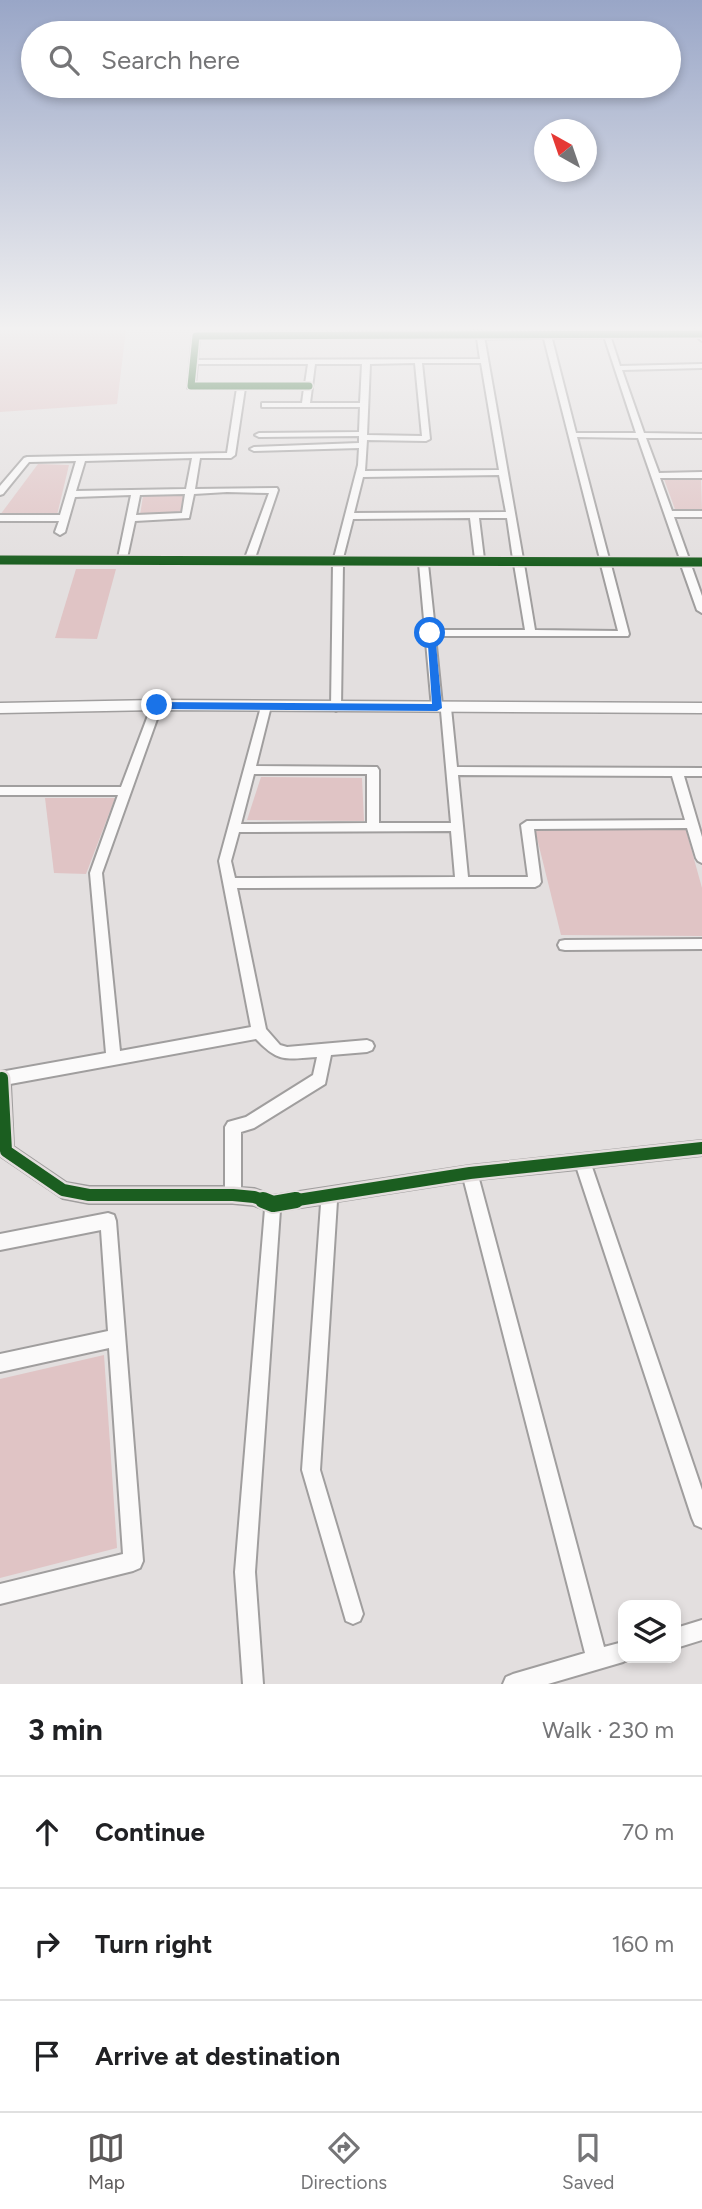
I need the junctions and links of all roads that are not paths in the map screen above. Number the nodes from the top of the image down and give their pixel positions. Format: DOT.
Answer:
graph roads {
  1 [pos="238,409"];
  2 [pos="364,409"];
  3 [pos="423,409"];
  4 [pos="493,409"];
  5 [pos="566,409"];
  6 [pos="632,409"];
  7 [pos="259,435"];
  8 [pos="573,435"];
  9 [pos="641,435"];
  10 [pos="702,436"];
  11 [pos="363,439"];
  12 [pos="254,449"];
  13 [pos="196,457"];
  14 [pos="81,459"];
  15 [pos="504,472"];
  16 [pos="360,474"];
  17 [pos="702,475"];
  18 [pos="656,476"];
  19 [pos="192,491"];
  20 [pos="0,492"];
  21 [pos="136,493"];
  22 [pos="71,494"];
  23 [pos="669,514"];
  24 [pos="702,514"];
  25 [pos="511,515"];
  26 [pos="349,516"];
  27 [pos="474,516"];
  28 [pos="64,518"];
  29 [pos="131,518"];
  30 [pos="0,519"];
  31 [pos="60,532"];
  32 [pos="0,560"];
  33 [pos="122,561"];
  34 [pos="249,561"];
  35 [pos="338,561"];
  36 [pos="423,561"];
  37 [pos="480,561"];
  38 [pos="519,561"];
  39 [pos="607,561"];
  40 [pos="685,562"];
  41 [pos="702,562"];
  42 [pos="702,610"];
  43 [pos="430,633"];
  44 [pos="531,634"];
  45 [pos="157,705"];
  46 [pos="266,706"];
  47 [pos="336,707"];
  48 [pos="0,708"];
  49 [pos="442,708"];
  50 [pos="702,708"];
  51 [pos="249,770"];
  52 [pos="452,771"];
  53 [pos="677,772"];
  54 [pos="702,772"];
  55 [pos="126,791"];
  56 [pos="0,792"];
  57 [pos="692,824"];
  58 [pos="457,827"];
  59 [pos="233,828"];
  60 [pos="373,828"];
  61 [pos="702,858"];
  62 [pos="462,882"];
  63 [pos="229,883"];
  64 [pos="702,944"];
  65 [pos="565,945"];
  66 [pos="259,1032"];
  67 [pos="367,1045"];
  68 [pos="325,1050"];
  69 [pos="114,1058"];
  70 [pos="1,1078"];
  71 [pos="702,1148"];
  72 [pos="582,1161"];
  73 [pos="470,1173"];
  74 [pos="233,1195"];
  75 [pos="330,1195"];
  76 [pos="274,1204"];
  77 [pos="0,1242"];
  78 [pos="116,1338"];
  79 [pos="0,1363"];
  80 [pos="702,1518"];
  81 [pos="0,1594"];
  82 [pos="353,1614"];
  83 [pos="702,1630"];
  84 [pos="681,1636"];
  85 [pos="618,1654"];
  86 [pos="597,1660"];
  87 [pos="253,1684"];
  88 [pos="513,1684"];
  1 -- 13 [label="street"];
  2 -- 11 [label="street"];
  3 -- 11 [label="street"];
  4 -- 15 [label="street"];
  5 -- 8 [label="street"];
  6 -- 9 [label="street"];
  7 -- 11 [label="street"];
  8 -- 9 [label="street"];
  8 -- 39 [label="street"];
  9 -- 10 [label="street"];
  9 -- 18 [label="street"];
  11 -- 12 [label="street"];
  11 -- 16 [label="street"];
  13 -- 14 [label="street"];
  13 -- 19 [label="street"];
  14 -- 20 [label="street"];
  14 -- 22 [label="street"];
  15 -- 16 [label="street"];
  15 -- 25 [label="street"];
  16 -- 26 [label="street"];
  17 -- 18 [label="street"];
  18 -- 23 [label="street"];
  19 -- 21 [label="street"];
  19 -- 29 [label="street"];
  19 -- 34 [label="street"];
  21 -- 22 [label="street"];
  21 -- 29 [label="street"];
  22 -- 28 [label="street"];
  23 -- 24 [label="street"];
  23 -- 40 [label="street"];
  25 -- 27 [label="street"];
  25 -- 38 [label="street"];
  26 -- 27 [label="street"];
  26 -- 35 [label="street"];
  27 -- 37 [label="street"];
  28 -- 30 [label="street"];
  28 -- 31 [label="street"];
  29 -- 33 [label="street"];
  32 -- 33 [label="street"];
  33 -- 34 [label="street"];
  34 -- 35 [label="street"];
  35 -- 36 [label="street"];
  35 -- 47 [label="street"];
  36 -- 37 [label="street"];
  36 -- 43 [label="street"];
  37 -- 38 [label="street"];
  38 -- 39 [label="street"];
  38 -- 44 [label="street"];
  39 -- 40 [label="street"];
  39 -- 44 [label="street"];
  40 -- 41 [label="street"];
  40 -- 42 [label="street"];
  43 -- 44 [label="street"];
  43 -- 49 [label="street"];
  45 -- 46 [label="main road"];
  45 -- 48 [label="main road"];
  45 -- 55 [label="street"];
  46 -- 47 [label="main road"];
  46 -- 51 [label="street"];
  47 -- 49 [label="main road"];
  49 -- 50 [label="main road"];
  49 -- 52 [label="street"];
  51 -- 59 [label="street"];
  51 -- 60 [label="street"];
  52 -- 53 [label="street"];
  52 -- 58 [label="street"];
  53 -- 54 [label="street"];
  53 -- 57 [label="street"];
  55 -- 56 [label="street"];
  55 -- 69 [label="street"];
  57 -- 61 [label="street"];
  57 -- 62 [label="street"];
  58 -- 60 [label="street"];
  58 -- 62 [label="street"];
  59 -- 60 [label="street"];
  59 -- 63 [label="street"];
  62 -- 63 [label="street"];
  63 -- 66 [label="street"];
  64 -- 65 [label="street"];
  66 -- 68 [label="street"];
  66 -- 69 [label="street"];
  67 -- 68 [label="street"];
  68 -- 74 [label="street"];
  69 -- 70 [label="street"];
  70 -- 74 [label="street"];
  71 -- 72 [label="street"];
  72 -- 73 [label="street"];
  72 -- 80 [label="street"];
  73 -- 75 [label="street"];
  73 -- 86 [label="street"];
  74 -- 76 [label="street"];
  75 -- 76 [label="street"];
  75 -- 82 [label="street"];
  76 -- 87 [label="street"];
  77 -- 78 [label="street"];
  78 -- 79 [label="street"];
  78 -- 81 [label="street"];
  83 -- 84 [label="street"];
  85 -- 86 [label="street"];
  86 -- 88 [label="street"];
}
